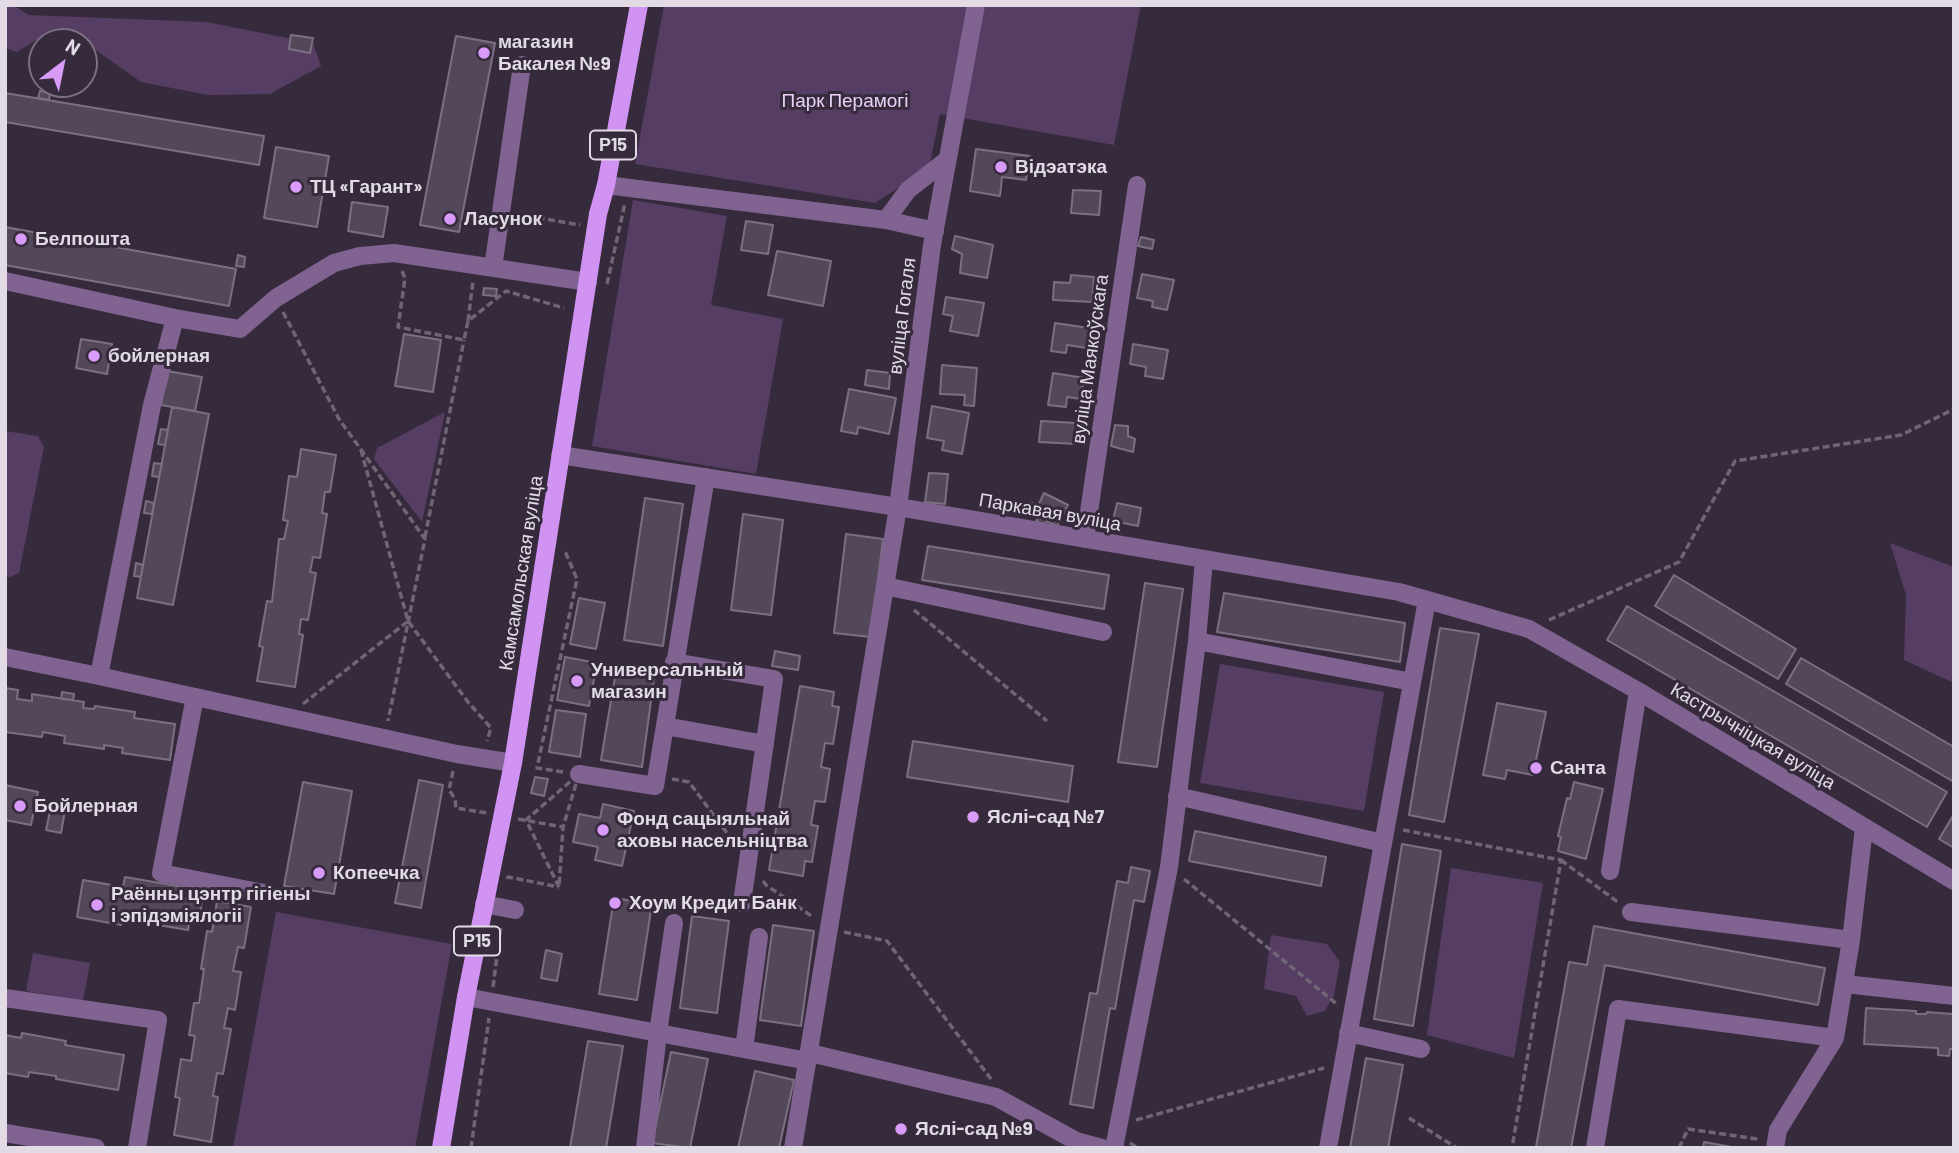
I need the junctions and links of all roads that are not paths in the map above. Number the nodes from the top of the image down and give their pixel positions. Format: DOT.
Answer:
graph roads {
  1 [pos="639,5"];
  2 [pos="976,5"];
  3 [pos="522,65"];
  4 [pos="948,159"];
  5 [pos="606,185"];
  6 [pos="1137,185"];
  7 [pos="886,219"];
  8 [pos="935,231"];
  9 [pos="484,266"];
  10 [pos="5,281"];
  11 [pos="597,284"];
  12 [pos="175,318"];
  13 [pos="560,455"];
  14 [pos="706,477"];
  15 [pos="898,507"];
  16 [pos="1085,539"];
  17 [pos="1204,559"];
  18 [pos="885,586"];
  19 [pos="1427,600"];
  20 [pos="1530,629"];
  21 [pos="1102,632"];
  22 [pos="1197,640"];
  23 [pos="5,657"];
  24 [pos="674,662"];
  25 [pos="99,676"];
  26 [pos="1412,682"];
  27 [pos="1638,691"];
  28 [pos="195,697"];
  29 [pos="665,726"];
  30 [pos="765,744"];
  31 [pos="513,763"];
  32 [pos="579,774"];
  33 [pos="1177,796"];
  34 [pos="1864,828"];
  35 [pos="1384,835"];
  36 [pos="1610,871"];
  37 [pos="1954,881"];
  38 [pos="264,893"];
  39 [pos="742,902"];
  40 [pos="484,904"];
  41 [pos="515,910"];
  42 [pos="1631,912"];
  43 [pos="674,923"];
  44 [pos="759,937"];
  45 [pos="1851,940"];
  46 [pos="1845,984"];
  47 [pos="1954,996"];
  48 [pos="466,997"];
  49 [pos="5,998"];
  50 [pos="1350,1025"];
  51 [pos="658,1033"];
  52 [pos="1836,1038"];
  53 [pos="744,1049"];
  54 [pos="1421,1049"];
  55 [pos="809,1057"];
  56 [pos="5,1133"];
  57 [pos="1776,1145"];
  58 [pos="96,1148"];
  59 [pos="137,1148"];
  60 [pos="441,1148"];
  61 [pos="645,1148"];
  62 [pos="793,1148"];
  63 [pos="1102,1148"];
  64 [pos="1114,1148"];
  65 [pos="1328,1148"];
  66 [pos="1595,1148"];
  1 -- 5 [label="main road, Камсамольская вуліца / Р15"];
  2 -- 4 [label="street, вуліца Гогаля"];
  3 -- 9 [label="street"];
  4 -- 7 [label="street"];
  4 -- 8 [label="street, вуліца Гогаля"];
  5 -- 7 [label="street"];
  5 -- 11 [label="main road, Камсамольская вуліца / Р15"];
  6 -- 16 [label="street, вуліца Маякоўскага"];
  7 -- 8 [label="street"];
  8 -- 15 [label="street, вуліца Гогаля"];
  9 -- 11 [label="street"];
  9 -- 12 [label="street"];
  10 -- 12 [label="street"];
  11 -- 13 [label="main road, Камсамольская вуліца / Р15"];
  12 -- 25 [label="street"];
  13 -- 14 [label="street, Паркавая вуліца"];
  13 -- 31 [label="main road, Камсамольская вуліца / Р15"];
  14 -- 15 [label="street, Паркавая вуліца"];
  14 -- 24 [label="street"];
  15 -- 16 [label="street, Паркавая вуліца"];
  15 -- 18 [label="street, вуліца Гогаля"];
  16 -- 17 [label="street, Паркавая вуліца"];
  17 -- 19 [label="street, Паркавая вуліца"];
  17 -- 22 [label="street"];
  18 -- 21 [label="street"];
  18 -- 55 [label="street, вуліца Гогаля"];
  19 -- 20 [label="street, Паркавая вуліца"];
  19 -- 26 [label="street"];
  20 -- 27 [label="street, Кастрычніцкая вуліца"];
  22 -- 26 [label="street"];
  22 -- 33 [label="street"];
  23 -- 25 [label="street"];
  24 -- 29 [label="street"];
  24 -- 30 [label="street"];
  25 -- 28 [label="street"];
  26 -- 35 [label="street"];
  27 -- 34 [label="street, Кастрычніцкая вуліца"];
  27 -- 36 [label="street"];
  28 -- 31 [label="street"];
  28 -- 38 [label="street"];
  29 -- 30 [label="street"];
  29 -- 32 [label="street"];
  30 -- 39 [label="street"];
  31 -- 40 [label="main road, Камсамольская вуліца / Р15"];
  33 -- 35 [label="street"];
  33 -- 64 [label="street"];
  34 -- 37 [label="street, Кастрычніцкая вуліца"];
  34 -- 45 [label="street"];
  35 -- 50 [label="street"];
  40 -- 41 [label="street"];
  40 -- 48 [label="main road, Камсамольская вуліца / Р15"];
  42 -- 45 [label="street"];
  43 -- 51 [label="street"];
  44 -- 53 [label="street"];
  45 -- 46 [label="street"];
  46 -- 47 [label="street"];
  46 -- 52 [label="street"];
  48 -- 51 [label="street"];
  48 -- 60 [label="main road, Камсамольская вуліца / Р15"];
  49 -- 59 [label="street"];
  50 -- 54 [label="street"];
  50 -- 65 [label="street"];
  51 -- 53 [label="street"];
  51 -- 61 [label="street"];
  52 -- 57 [label="street"];
  52 -- 66 [label="street"];
  53 -- 55 [label="street"];
  55 -- 62 [label="street, вуліца Гогаля"];
  55 -- 63 [label="street"];
  56 -- 58 [label="street"];
}
